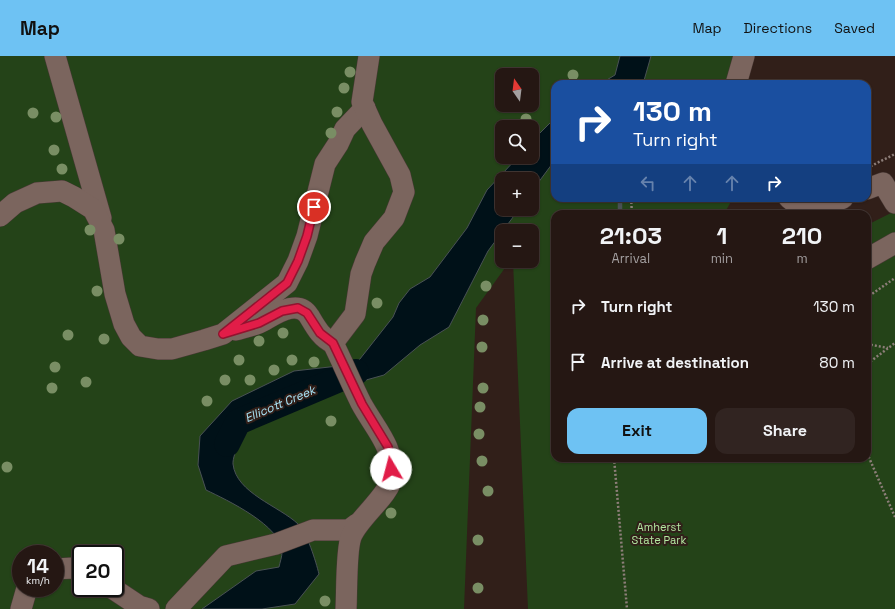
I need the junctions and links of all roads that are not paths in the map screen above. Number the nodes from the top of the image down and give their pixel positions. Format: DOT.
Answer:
graph roads {
  1 [pos="55,56"];
  2 [pos="369,56"];
  3 [pos="744,56"];
  4 [pos="737,80"];
  5 [pos="365,108"];
  6 [pos="882,183"];
  7 [pos="794,202"];
  8 [pos="833,202"];
  9 [pos="895,203"];
  10 [pos="0,216"];
  11 [pos="104,230"];
  12 [pos="895,243"];
  13 [pos="871,257"];
  14 [pos="223,334"];
  15 [pos="336,349"];
  16 [pos="357,524"];
  17 [pos="124,596"];
  18 [pos="25,597"];
  19 [pos="22,609"];
  20 [pos="149,609"];
  21 [pos="176,609"];
  22 [pos="346,609"];
  1 -- 11 [label="lane"];
  2 -- 5 [label="lane"];
  3 -- 4 [label="lane"];
  5 -- 14 [label="lane"];
  5 -- 15 [label="lane"];
  6 -- 9 [label="lane"];
  7 -- 8 [label="lane"];
  10 -- 11 [label="lane"];
  11 -- 14 [label="lane"];
  12 -- 13 [label="lane"];
  14 -- 15 [label="lane"];
  15 -- 16 [label="lane"];
  16 -- 21 [label="lane"];
  16 -- 22 [label="lane"];
  17 -- 20 [label="lane"];
  18 -- 19 [label="lane"];
}
